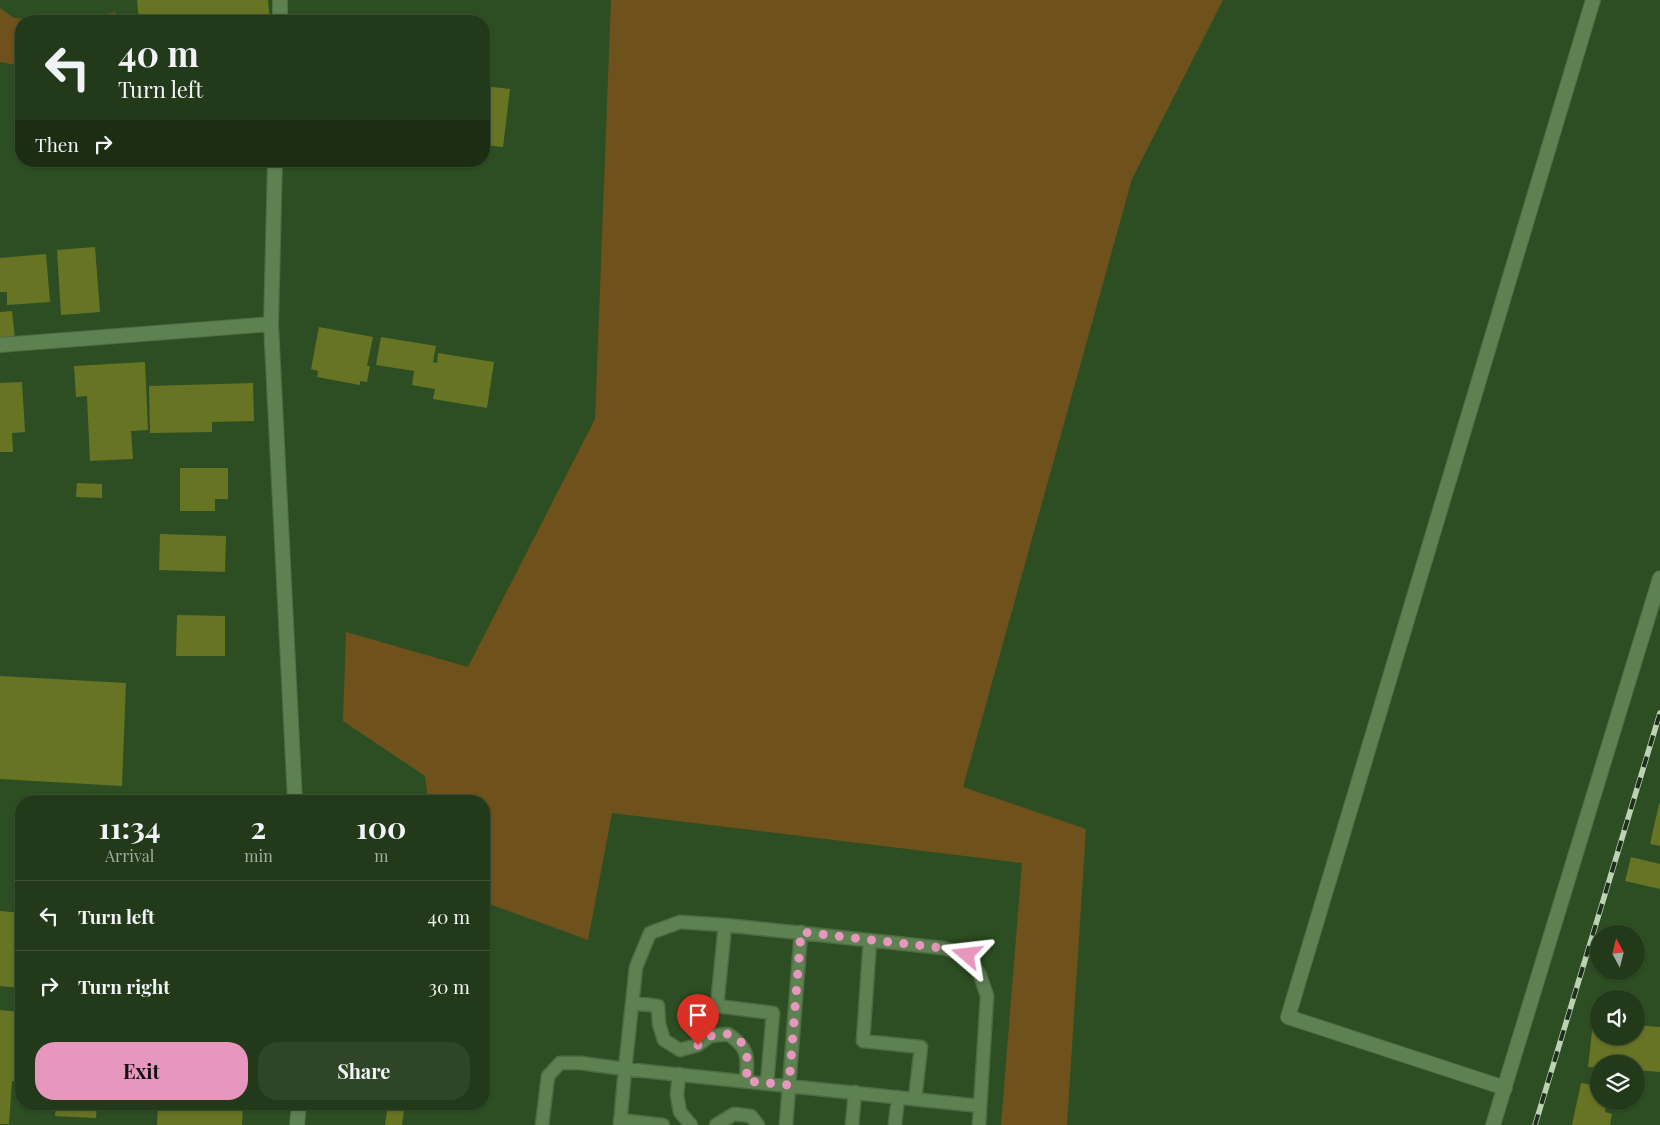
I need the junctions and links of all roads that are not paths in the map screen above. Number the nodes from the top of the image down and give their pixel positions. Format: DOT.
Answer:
graph roads {
  1 [pos="280,0"];
  2 [pos="1593,0"];
  3 [pos="280,15"];
  4 [pos="276,167"];
  5 [pos="271,324"];
  6 [pos="0,345"];
  7 [pos="1660,578"];
  8 [pos="296,795"];
  9 [pos="725,925"];
  10 [pos="801,932"];
  11 [pos="870,940"];
  12 [pos="633,1002"];
  13 [pos="625,1068"];
  14 [pos="680,1074"];
  15 [pos="746,1081"];
  16 [pos="767,1083"];
  17 [pos="789,1085"];
  18 [pos="1505,1088"];
  19 [pos="855,1092"];
  20 [pos="898,1097"];
  21 [pos="915,1099"];
  22 [pos="980,1106"];
  23 [pos="298,1110"];
  24 [pos="620,1122"];
  25 [pos="297,1125"];
  26 [pos="542,1125"];
  27 [pos="663,1125"];
  28 [pos="691,1125"];
  29 [pos="716,1125"];
  30 [pos="758,1125"];
  31 [pos="786,1125"];
  32 [pos="852,1125"];
  33 [pos="895,1125"];
  34 [pos="979,1125"];
  35 [pos="1493,1125"];
  1 -- 3 [label="street"];
  2 -- 18 [label="street"];
  4 -- 5 [label="street"];
  5 -- 6 [label="street"];
  5 -- 8 [label="street"];
  7 -- 18 [label="street"];
  9 -- 10 [label="lane"];
  9 -- 12 [label="lane"];
  9 -- 16 [label="lane"];
  10 -- 11 [label="lane"];
  10 -- 17 [label="lane"];
  11 -- 21 [label="lane"];
  11 -- 22 [label="lane"];
  12 -- 13 [label="lane"];
  12 -- 15 [label="lane"];
  13 -- 14 [label="lane"];
  13 -- 24 [label="lane"];
  13 -- 26 [label="lane"];
  14 -- 15 [label="lane"];
  14 -- 28 [label="lane"];
  15 -- 16 [label="lane"];
  16 -- 17 [label="lane"];
  17 -- 19 [label="lane"];
  17 -- 31 [label="lane"];
  18 -- 35 [label="street"];
  19 -- 20 [label="lane"];
  19 -- 32 [label="lane"];
  20 -- 21 [label="lane"];
  20 -- 33 [label="lane"];
  21 -- 22 [label="lane"];
  22 -- 34 [label="lane"];
  23 -- 25 [label="street"];
  24 -- 27 [label="lane"];
  29 -- 30 [label="lane"];
}
